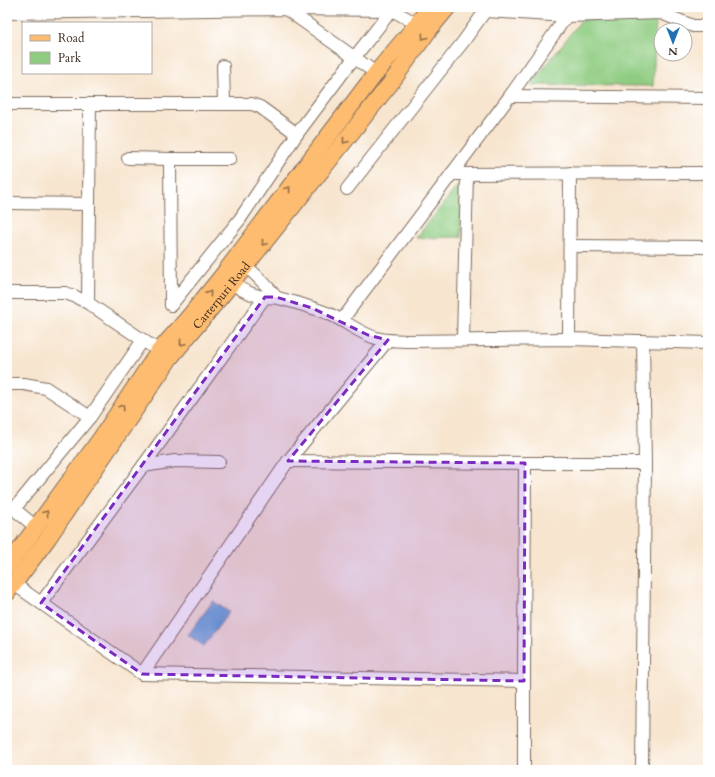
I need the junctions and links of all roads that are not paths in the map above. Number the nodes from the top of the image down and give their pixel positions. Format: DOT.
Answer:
graph roads {
  1 [pos="428,7"];
  2 [pos="448,7"];
  3 [pos="286,9"];
  4 [pos="393,9"];
  5 [pos="487,9"];
  6 [pos="570,11"];
  7 [pos="7,13"];
  8 [pos="417,24"];
  9 [pos="708,26"];
  10 [pos="354,58"];
  11 [pos="223,66"];
  12 [pos="376,73"];
  13 [pos="510,96"];
  14 [pos="708,98"];
  15 [pos="224,103"];
  16 [pos="7,104"];
  17 [pos="90,104"];
  18 [pos="297,134"];
  19 [pos="128,158"];
  20 [pos="170,159"];
  21 [pos="230,159"];
  22 [pos="570,173"];
  23 [pos="708,173"];
  24 [pos="451,174"];
  25 [pos="467,174"];
  26 [pos="347,189"];
  27 [pos="7,203"];
  28 [pos="89,204"];
  29 [pos="570,246"];
  30 [pos="708,247"];
  31 [pos="241,262"];
  32 [pos="227,280"];
  33 [pos="7,293"];
  34 [pos="270,297"];
  35 [pos="88,303"];
  36 [pos="171,305"];
  37 [pos="188,318"];
  38 [pos="342,320"];
  39 [pos="569,339"];
  40 [pos="143,340"];
  41 [pos="388,340"];
  42 [pos="463,340"];
  43 [pos="643,340"];
  44 [pos="708,343"];
  45 [pos="159,351"];
  46 [pos="7,384"];
  47 [pos="90,417"];
  48 [pos="288,461"];
  49 [pos="219,462"];
  50 [pos="526,463"];
  51 [pos="645,463"];
  52 [pos="143,466"];
  53 [pos="11,509"];
  54 [pos="36,527"];
  55 [pos="7,567"];
  56 [pos="10,588"];
  57 [pos="41,603"];
  58 [pos="142,674"];
  59 [pos="524,681"];
  60 [pos="524,770"];
  61 [pos="642,770"];
  1 -- 8 [label="main road, Carterpuri Road"];
  2 -- 31 [label="main road, Carterpuri Road, one-way"];
  3 -- 4 [label="street"];
  3 -- 7 [label="street"];
  3 -- 10 [label="street"];
  4 -- 8 [label="street"];
  4 -- 10 [label="street"];
  5 -- 6 [label="street"];
  5 -- 26 [label="street"];
  6 -- 9 [label="street"];
  6 -- 13 [label="street"];
  8 -- 12 [label="main road, Carterpuri Road"];
  10 -- 12 [label="street"];
  10 -- 18 [label="street"];
  11 -- 15 [label="street"];
  31 -- 12 [label="main road, Carterpuri Road, one-way"];
  13 -- 14 [label="street"];
  13 -- 24 [label="street"];
  15 -- 17 [label="street"];
  15 -- 18 [label="street"];
  16 -- 17 [label="street"];
  17 -- 28 [label="street"];
  18 -- 36 [label="street"];
  19 -- 20 [label="street"];
  20 -- 21 [label="street"];
  20 -- 36 [label="street"];
  22 -- 23 [label="street"];
  22 -- 25 [label="street"];
  22 -- 29 [label="street"];
  24 -- 25 [label="street"];
  24 -- 38 [label="street"];
  25 -- 42 [label="street"];
  27 -- 28 [label="street"];
  28 -- 35 [label="street"];
  29 -- 30 [label="street"];
  29 -- 39 [label="street"];
  31 -- 32 [label="main road, Carterpuri Road"];
  31 -- 34 [label="street"];
  32 -- 34 [label="street"];
  37 -- 32 [label="main road, Carterpuri Road, one-way"];
  32 -- 56 [label="main road, Carterpuri Road, one-way"];
  33 -- 35 [label="street"];
  34 -- 38 [label="street"];
  34 -- 52 [label="street"];
  35 -- 40 [label="street"];
  36 -- 37 [label="street"];
  37 -- 45 [label="main road, Carterpuri Road"];
  38 -- 41 [label="street"];
  39 -- 42 [label="street"];
  39 -- 43 [label="street"];
  40 -- 45 [label="street"];
  40 -- 47 [label="street"];
  41 -- 42 [label="street"];
  41 -- 48 [label="street"];
  43 -- 44 [label="street"];
  43 -- 51 [label="street"];
  54 -- 45 [label="main road, Carterpuri Road, one-way"];
  46 -- 47 [label="street"];
  47 -- 53 [label="street"];
  48 -- 50 [label="street"];
  48 -- 58 [label="street"];
  49 -- 52 [label="street"];
  50 -- 51 [label="street"];
  50 -- 59 [label="street"];
  51 -- 61 [label="street"];
  52 -- 57 [label="street"];
  53 -- 54 [label="street"];
  54 -- 55 [label="main road, Carterpuri Road"];
  56 -- 57 [label="street"];
  57 -- 58 [label="street"];
  58 -- 59 [label="street"];
  59 -- 60 [label="street"];
}
